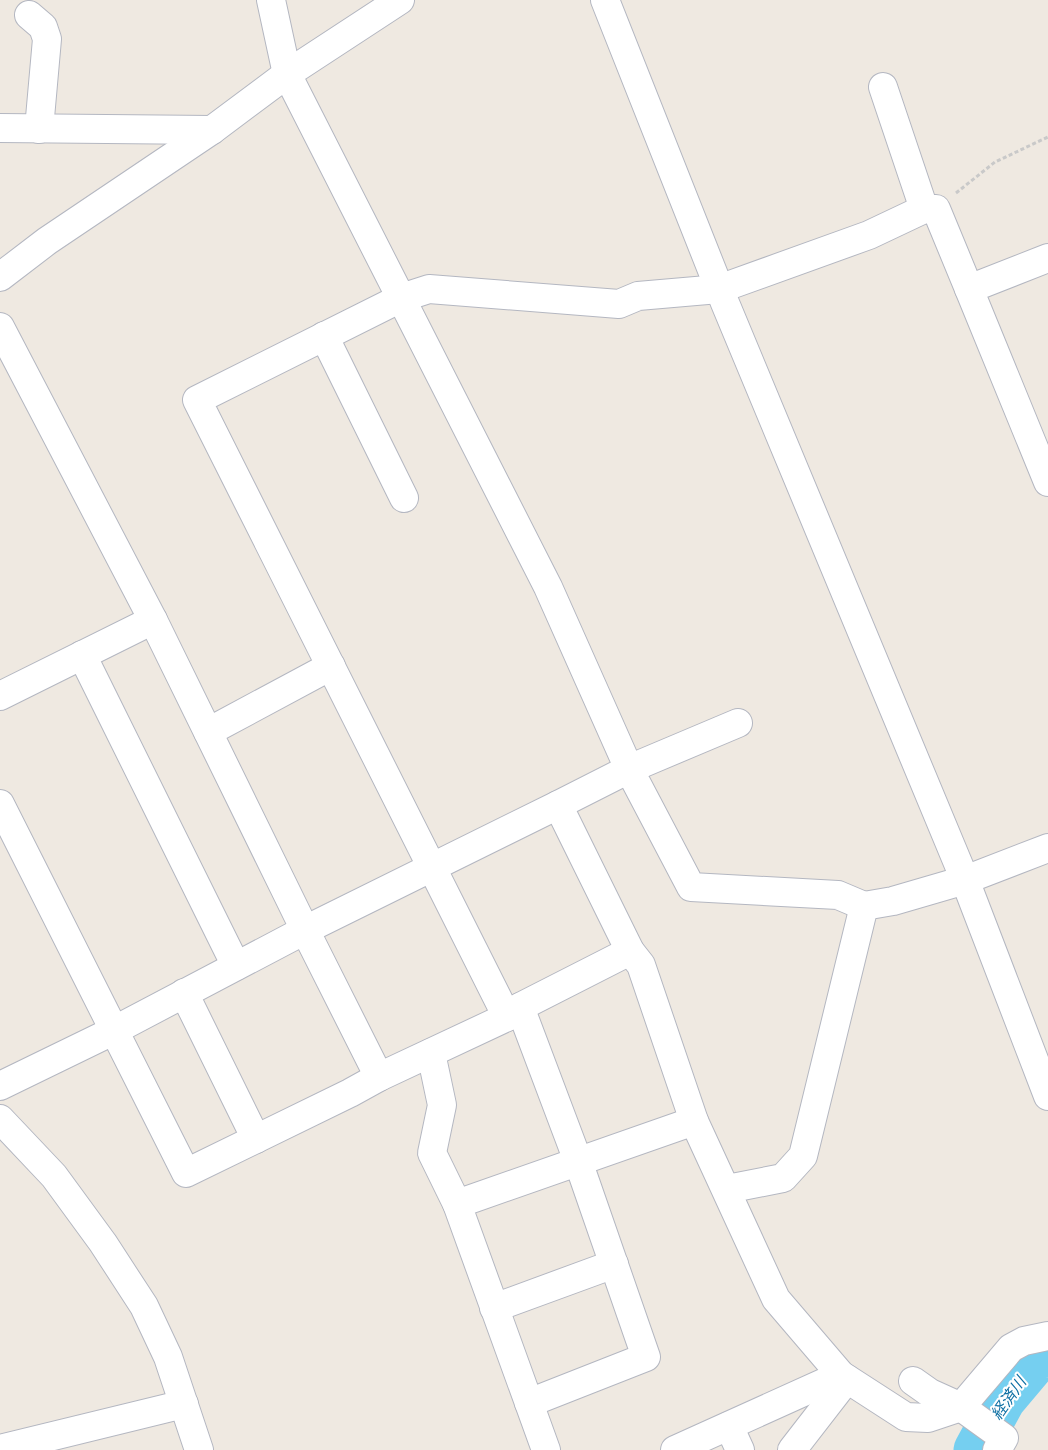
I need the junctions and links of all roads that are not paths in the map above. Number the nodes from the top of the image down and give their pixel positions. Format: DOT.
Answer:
graph roads {
  1 [pos="271,0"];
  2 [pos="400,0"];
  3 [pos="605,0"];
  4 [pos="29,15"];
  5 [pos="287,74"];
  6 [pos="883,86"];
  7 [pos="0,128"];
  8 [pos="39,128"];
  9 [pos="212,130"];
  10 [pos="930,209"];
  11 [pos="1048,258"];
  12 [pos="0,277"];
  13 [pos="719,289"];
  14 [pos="969,289"];
  15 [pos="401,298"];
  16 [pos="0,327"];
  17 [pos="324,336"];
  18 [pos="1048,482"];
  19 [pos="404,498"];
  20 [pos="152,620"];
  21 [pos="82,655"];
  22 [pos="331,666"];
  23 [pos="0,696"];
  24 [pos="738,723"];
  25 [pos="208,732"];
  26 [pos="629,769"];
  27 [pos="0,804"];
  28 [pos="558,806"];
  29 [pos="1048,848"];
  30 [pos="433,867"];
  31 [pos="965,880"];
  32 [pos="864,906"];
  33 [pos="304,930"];
  34 [pos="630,951"];
  35 [pos="236,966"];
  36 [pos="184,993"];
  37 [pos="514,1012"];
  38 [pos="113,1031"];
  39 [pos="432,1053"];
  40 [pos="380,1077"];
  41 [pos="0,1086"];
  42 [pos="1048,1096"];
  43 [pos="0,1119"];
  44 [pos="694,1120"];
  45 [pos="256,1138"];
  46 [pos="578,1161"];
  47 [pos="727,1190"];
  48 [pos="457,1204"];
  49 [pos="614,1264"];
  50 [pos="494,1308"];
  51 [pos="1048,1336"];
  52 [pos="844,1377"];
  53 [pos="913,1381"];
  54 [pos="529,1403"];
  55 [pos="184,1404"];
  56 [pos="961,1408"];
  57 [pos="729,1426"];
  58 [pos="1000,1444"];
  59 [pos="0,1449"];
  60 [pos="199,1450"];
  61 [pos="546,1450"];
  62 [pos="675,1450"];
  63 [pos="740,1450"];
  64 [pos="792,1450"];
  1 -- 5 [label="street"];
  2 -- 5 [label="street"];
  3 -- 13 [label="street"];
  4 -- 8 [label="street"];
  5 -- 9 [label="street"];
  5 -- 15 [label="street"];
  6 -- 10 [label="street"];
  7 -- 8 [label="street"];
  8 -- 9 [label="street"];
  9 -- 12 [label="street"];
  10 -- 13 [label="street"];
  10 -- 14 [label="street"];
  11 -- 14 [label="street"];
  13 -- 15 [label="street"];
  13 -- 31 [label="street"];
  14 -- 18 [label="street"];
  15 -- 17 [label="street"];
  15 -- 26 [label="street"];
  16 -- 20 [label="street"];
  17 -- 19 [label="street"];
  17 -- 22 [label="street"];
  20 -- 21 [label="street"];
  20 -- 25 [label="street"];
  21 -- 23 [label="street"];
  21 -- 35 [label="street"];
  22 -- 25 [label="street"];
  22 -- 30 [label="street"];
  24 -- 26 [label="street"];
  25 -- 33 [label="street"];
  26 -- 28 [label="street"];
  26 -- 32 [label="street"];
  27 -- 38 [label="street"];
  28 -- 30 [label="street"];
  28 -- 34 [label="street"];
  29 -- 31 [label="street"];
  30 -- 33 [label="street"];
  30 -- 37 [label="street"];
  31 -- 32 [label="street"];
  31 -- 42 [label="street"];
  32 -- 47 [label="street"];
  33 -- 35 [label="street"];
  33 -- 40 [label="street"];
  34 -- 37 [label="street"];
  34 -- 44 [label="street"];
  35 -- 36 [label="street"];
  36 -- 38 [label="street"];
  36 -- 45 [label="street"];
  37 -- 39 [label="street"];
  37 -- 46 [label="street"];
  38 -- 41 [label="street"];
  38 -- 45 [label="street"];
  39 -- 40 [label="street"];
  39 -- 48 [label="street"];
  40 -- 45 [label="street"];
  43 -- 55 [label="street"];
  44 -- 46 [label="street"];
  44 -- 47 [label="street"];
  46 -- 48 [label="street"];
  46 -- 49 [label="street"];
  47 -- 52 [label="street"];
  48 -- 50 [label="street"];
  49 -- 50 [label="street"];
  49 -- 54 [label="street"];
  50 -- 54 [label="street"];
  51 -- 56 [label="street"];
  52 -- 56 [label="street"];
  52 -- 57 [label="street"];
  52 -- 64 [label="street"];
  53 -- 56 [label="street"];
  54 -- 61 [label="street"];
  55 -- 59 [label="street"];
  55 -- 60 [label="street"];
  56 -- 58 [label="street"];
  57 -- 62 [label="street"];
  57 -- 63 [label="street"];
}
